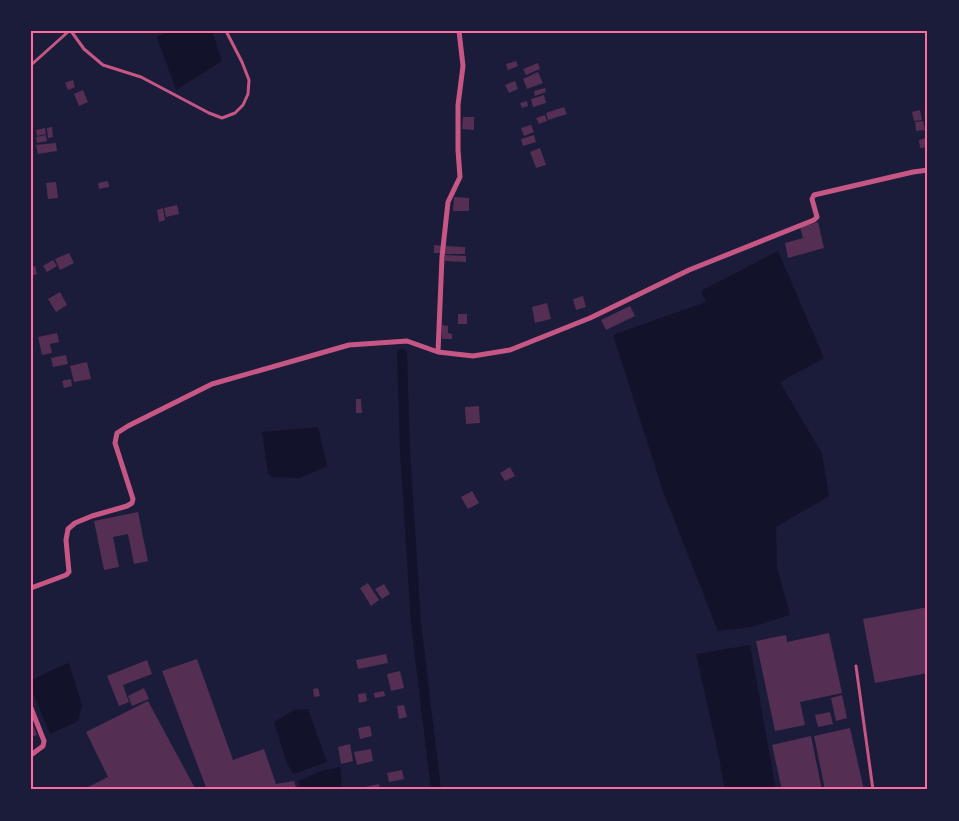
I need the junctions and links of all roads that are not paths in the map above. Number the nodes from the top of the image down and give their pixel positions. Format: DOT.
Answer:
graph roads {
  1 [pos="70,31"];
  2 [pos="226,31"];
  3 [pos="459,31"];
  4 [pos="31,65"];
  5 [pos="928,170"];
  6 [pos="438,352"];
  7 [pos="31,588"];
  8 [pos="856,666"];
  9 [pos="31,708"];
  10 [pos="31,755"];
  11 [pos="873,790"];
  1 -- 2 [label="lane"];
  1 -- 4 [label="lane"];
  3 -- 6 [label="street"];
  5 -- 6 [label="street"];
  6 -- 7 [label="street"];
  8 -- 11 [label="lane"];
  9 -- 10 [label="street"];
}
